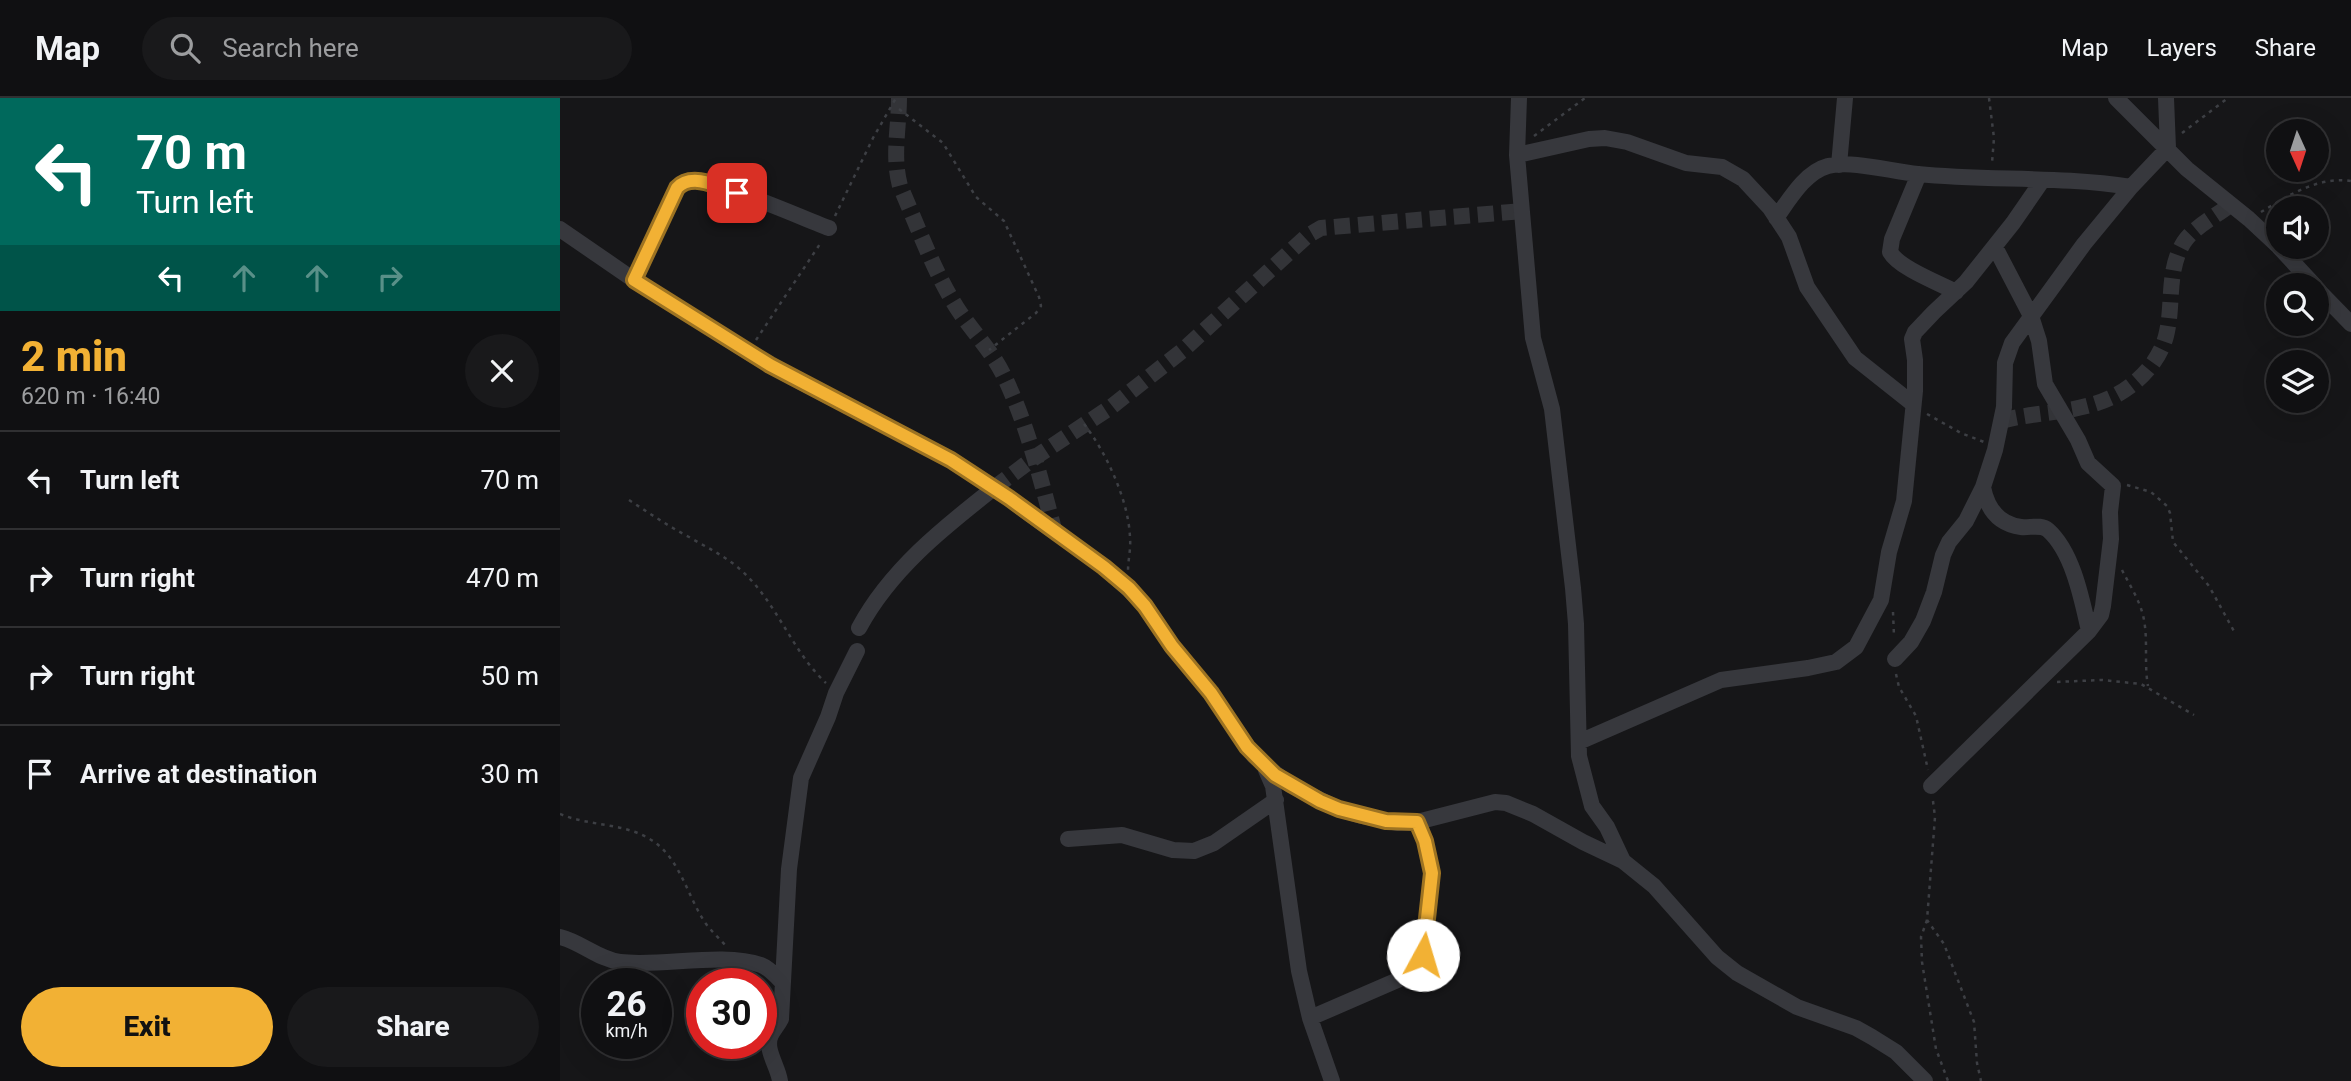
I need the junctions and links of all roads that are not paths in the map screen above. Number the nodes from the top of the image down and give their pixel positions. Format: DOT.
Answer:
graph roads {
  1 [pos="1518,98"];
  2 [pos="1845,98"];
  3 [pos="2116,98"];
  4 [pos="2166,98"];
  5 [pos="2168,148"];
  6 [pos="1520,154"];
  7 [pos="1839,165"];
  8 [pos="1919,174"];
  9 [pos="2042,181"];
  10 [pos="2131,187"];
  11 [pos="1776,218"];
  12 [pos="829,228"];
  13 [pos="560,229"];
  14 [pos="2266,235"];
  15 [pos="1995,247"];
  16 [pos="2290,259"];
  17 [pos="2303,273"];
  18 [pos="634,280"];
  19 [pos="1956,292"];
  20 [pos="2329,301"];
  21 [pos="2031,316"];
  22 [pos="2351,324"];
  23 [pos="1913,404"];
  24 [pos="1983,487"];
  25 [pos="994,488"];
  26 [pos="859,628"];
  27 [pos="2090,631"];
  28 [pos="858,651"];
  29 [pos="1895,659"];
  30 [pos="1579,742"];
  31 [pos="1264,766"];
  32 [pos="1931,786"];
  33 [pos="1276,800"];
  34 [pos="1417,822"];
  35 [pos="1068,839"];
  36 [pos="1623,861"];
  37 [pos="560,937"];
  38 [pos="782,982"];
  39 [pos="1310,1017"];
  40 [pos="780,1081"];
  41 [pos="1332,1081"];
  42 [pos="1925,1081"];
  1 -- 6 [label="street"];
  2 -- 7 [label="street"];
  3 -- 5 [label="street"];
  4 -- 5 [label="street"];
  5 -- 10 [label="street"];
  5 -- 14 [label="street"];
  6 -- 11 [label="street"];
  6 -- 30 [label="street"];
  7 -- 8 [label="street"];
  7 -- 11 [label="street"];
  8 -- 9 [label="street"];
  8 -- 19 [label="street"];
  9 -- 10 [label="street"];
  9 -- 15 [label="street"];
  10 -- 21 [label="street"];
  11 -- 23 [label="street"];
  12 -- 18 [label="street"];
  13 -- 18 [label="street"];
  15 -- 19 [label="street"];
  15 -- 21 [label="street"];
  16 -- 17 [label="street"];
  18 -- 25 [label="street"];
  19 -- 23 [label="street"];
  20 -- 22 [label="street"];
  21 -- 24 [label="street"];
  21 -- 27 [label="street"];
  23 -- 30 [label="street"];
  24 -- 27 [label="street"];
  24 -- 29 [label="street"];
  25 -- 26 [label="street"];
  25 -- 31 [label="street"];
  27 -- 32 [label="street"];
  28 -- 38 [label="street"];
  30 -- 36 [label="street"];
  31 -- 33 [label="street"];
  31 -- 34 [label="street"];
  33 -- 35 [label="street"];
  33 -- 39 [label="street"];
  34 -- 36 [label="street"];
  34 -- 39 [label="street"];
  36 -- 42 [label="street"];
  37 -- 38 [label="street"];
  38 -- 40 [label="street"];
  39 -- 41 [label="street"];
}
